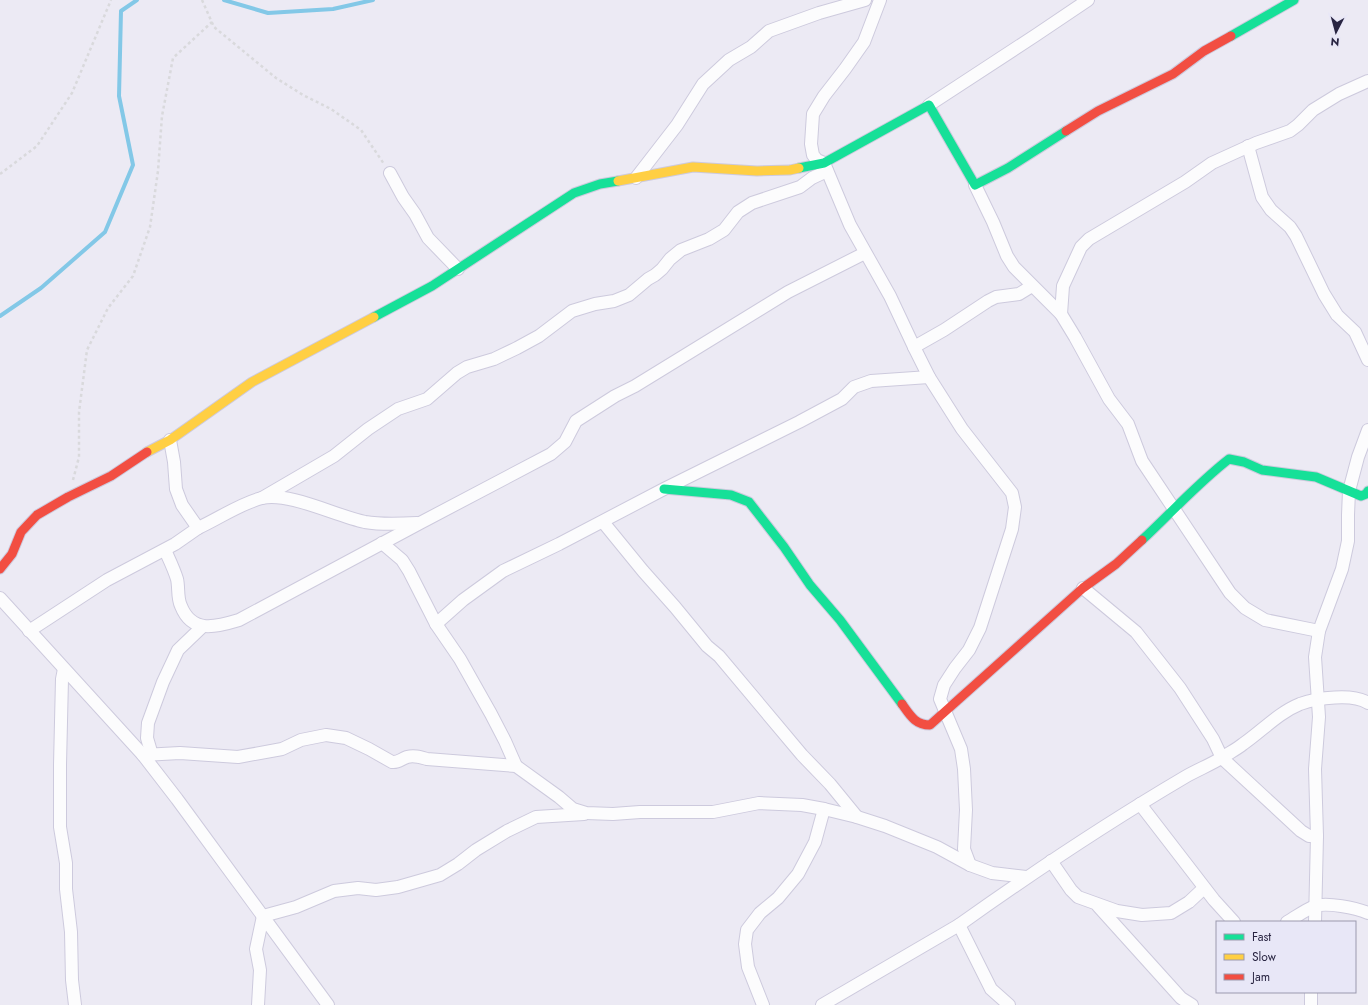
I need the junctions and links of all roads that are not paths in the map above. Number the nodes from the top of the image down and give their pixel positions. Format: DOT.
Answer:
graph roads {
  1 [pos="865,0"];
  2 [pos="880,0"];
  3 [pos="1088,0"];
  4 [pos="1294,0"];
  5 [pos="1368,81"];
  6 [pos="929,105"];
  7 [pos="1248,146"];
  8 [pos="826,167"];
  9 [pos="390,173"];
  10 [pos="636,178"];
  11 [pos="975,185"];
  12 [pos="865,253"];
  13 [pos="458,269"];
  14 [pos="1032,286"];
  15 [pos="1061,314"];
  16 [pos="914,347"];
  17 [pos="1368,360"];
  18 [pos="929,376"];
  19 [pos="1368,430"];
  20 [pos="170,440"];
  21 [pos="664,490"];
  22 [pos="1349,491"];
  23 [pos="1368,491"];
  24 [pos="262,498"];
  25 [pos="1175,509"];
  26 [pos="602,522"];
  27 [pos="420,523"];
  28 [pos="198,528"];
  29 [pos="382,543"];
  30 [pos="165,550"];
  31 [pos="0,569"];
  32 [pos="1083,588"];
  33 [pos="0,598"];
  34 [pos="436,624"];
  35 [pos="202,627"];
  36 [pos="29,631"];
  37 [pos="1319,631"];
  38 [pos="64,669"];
  39 [pos="1318,699"];
  40 [pos="1367,702"];
  41 [pos="945,712"];
  42 [pos="147,755"];
  43 [pos="1222,758"];
  44 [pos="516,766"];
  45 [pos="1140,804"];
  46 [pos="824,809"];
  47 [pos="586,813"];
  48 [pos="856,817"];
  49 [pos="1317,836"];
  50 [pos="1051,861"];
  51 [pos="970,865"];
  52 [pos="1026,877"];
  53 [pos="1204,888"];
  54 [pos="1097,905"];
  55 [pos="1316,906"];
  56 [pos="1368,912"];
  57 [pos="262,916"];
  58 [pos="1233,921"];
  59 [pos="1289,921"];
  60 [pos="1315,921"];
  61 [pos="959,925"];
  62 [pos="1311,993"];
  63 [pos="75,1005"];
  64 [pos="258,1005"];
  65 [pos="328,1005"];
  66 [pos="763,1005"];
  67 [pos="822,1005"];
  68 [pos="1008,1005"];
  69 [pos="1192,1005"];
  70 [pos="1311,1005"];
  1 -- 10 [label="street"];
  2 -- 8 [label="street"];
  3 -- 6 [label="street"];
  4 -- 11 [label="street"];
  5 -- 7 [label="street"];
  6 -- 8 [label="street"];
  6 -- 11 [label="street"];
  7 -- 15 [label="street"];
  7 -- 17 [label="street"];
  8 -- 10 [label="street"];
  8 -- 12 [label="street"];
  8 -- 24 [label="street"];
  9 -- 13 [label="street"];
  10 -- 13 [label="street"];
  11 -- 14 [label="street"];
  12 -- 16 [label="street"];
  12 -- 27 [label="street"];
  13 -- 20 [label="street"];
  14 -- 15 [label="street"];
  14 -- 16 [label="street"];
  15 -- 25 [label="street"];
  16 -- 18 [label="street"];
  18 -- 21 [label="street"];
  18 -- 41 [label="street"];
  19 -- 22 [label="street"];
  20 -- 28 [label="street"];
  20 -- 31 [label="street"];
  21 -- 26 [label="street"];
  21 -- 41 [label="street"];
  22 -- 23 [label="street"];
  22 -- 25 [label="street"];
  22 -- 37 [label="street"];
  24 -- 27 [label="street"];
  24 -- 28 [label="street"];
  25 -- 32 [label="street"];
  25 -- 37 [label="street"];
  26 -- 34 [label="street"];
  26 -- 48 [label="street"];
  27 -- 29 [label="street"];
  28 -- 30 [label="street"];
  29 -- 34 [label="street"];
  29 -- 35 [label="street"];
  30 -- 35 [label="street"];
  30 -- 36 [label="street"];
  32 -- 41 [label="street"];
  32 -- 43 [label="street"];
  33 -- 36 [label="street"];
  34 -- 44 [label="street"];
  35 -- 42 [label="street"];
  36 -- 38 [label="street"];
  37 -- 39 [label="street"];
  38 -- 42 [label="street"];
  38 -- 63 [label="street"];
  39 -- 40 [label="street"];
  39 -- 43 [label="street"];
  39 -- 49 [label="street"];
  41 -- 51 [label="street"];
  42 -- 44 [label="street"];
  42 -- 57 [label="street"];
  43 -- 45 [label="street"];
  43 -- 49 [label="street"];
  44 -- 47 [label="street"];
  45 -- 50 [label="street"];
  45 -- 53 [label="street"];
  46 -- 47 [label="street"];
  46 -- 48 [label="street"];
  46 -- 66 [label="street"];
  47 -- 57 [label="street"];
  48 -- 51 [label="street"];
  49 -- 55 [label="street"];
  50 -- 52 [label="street"];
  50 -- 54 [label="street"];
  51 -- 52 [label="street"];
  52 -- 61 [label="street"];
  53 -- 54 [label="street"];
  53 -- 58 [label="street"];
  54 -- 69 [label="street"];
  55 -- 56 [label="street"];
  55 -- 59 [label="street"];
  55 -- 60 [label="street"];
  57 -- 64 [label="street"];
  57 -- 65 [label="street"];
  61 -- 67 [label="street"];
  61 -- 68 [label="street"];
  62 -- 70 [label="street"];
}
